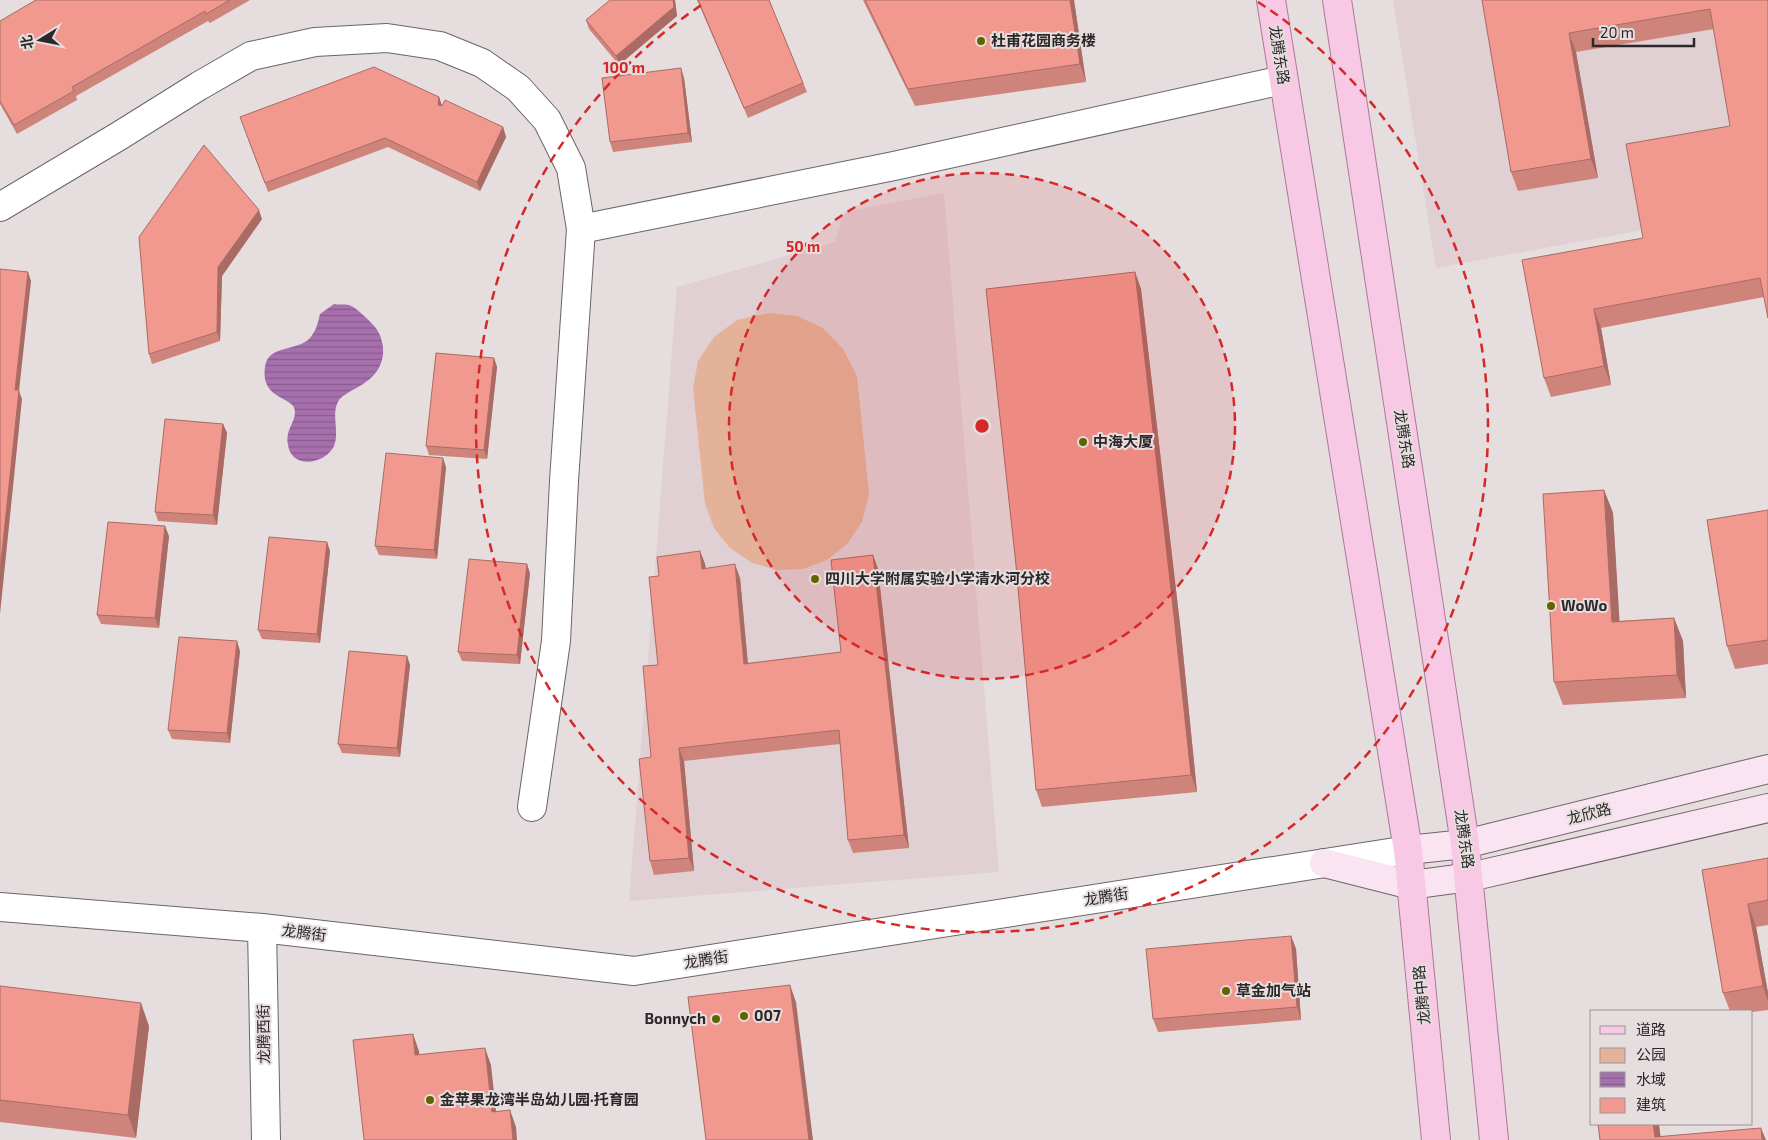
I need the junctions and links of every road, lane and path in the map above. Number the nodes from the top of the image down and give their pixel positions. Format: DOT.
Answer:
graph roads {
  1 [pos="1271,0"];
  2 [pos="1337,0"];
  3 [pos="1283,80"];
  4 [pos="0,207"];
  5 [pos="581,229"];
  6 [pos="1768,769"];
  7 [pos="532,807"];
  8 [pos="1768,808"];
  9 [pos="1465,844"];
  10 [pos="1408,850"];
  11 [pos="1324,863"];
  12 [pos="1470,877"];
  13 [pos="1411,885"];
  14 [pos="0,907"];
  15 [pos="262,928"];
  16 [pos="266,1140"];
  17 [pos="1436,1140"];
  18 [pos="1494,1140"];
  1 -- 3 [label="main road, 龙腾东路"];
  2 -- 9 [label="main road, 龙腾东路"];
  3 -- 5 [label="street"];
  3 -- 10 [label="main road, 龙腾东路"];
  4 -- 5 [label="street"];
  5 -- 7 [label="street"];
  6 -- 9 [label="street, 龙欣路"];
  8 -- 12 [label="street"];
  9 -- 10 [label="street, 龙欣路"];
  9 -- 12 [label="main road, 龙腾东路"];
  10 -- 11 [label="street, 龙腾街"];
  10 -- 13 [label="main road, 龙腾中路"];
  11 -- 13 [label="street"];
  11 -- 15 [label="street, 龙腾街"];
  12 -- 13 [label="street"];
  12 -- 18 [label="main road"];
  13 -- 17 [label="main road, 龙腾中路"];
  14 -- 15 [label="street, 龙腾街"];
  15 -- 16 [label="street, 龙腾西街"];
}
